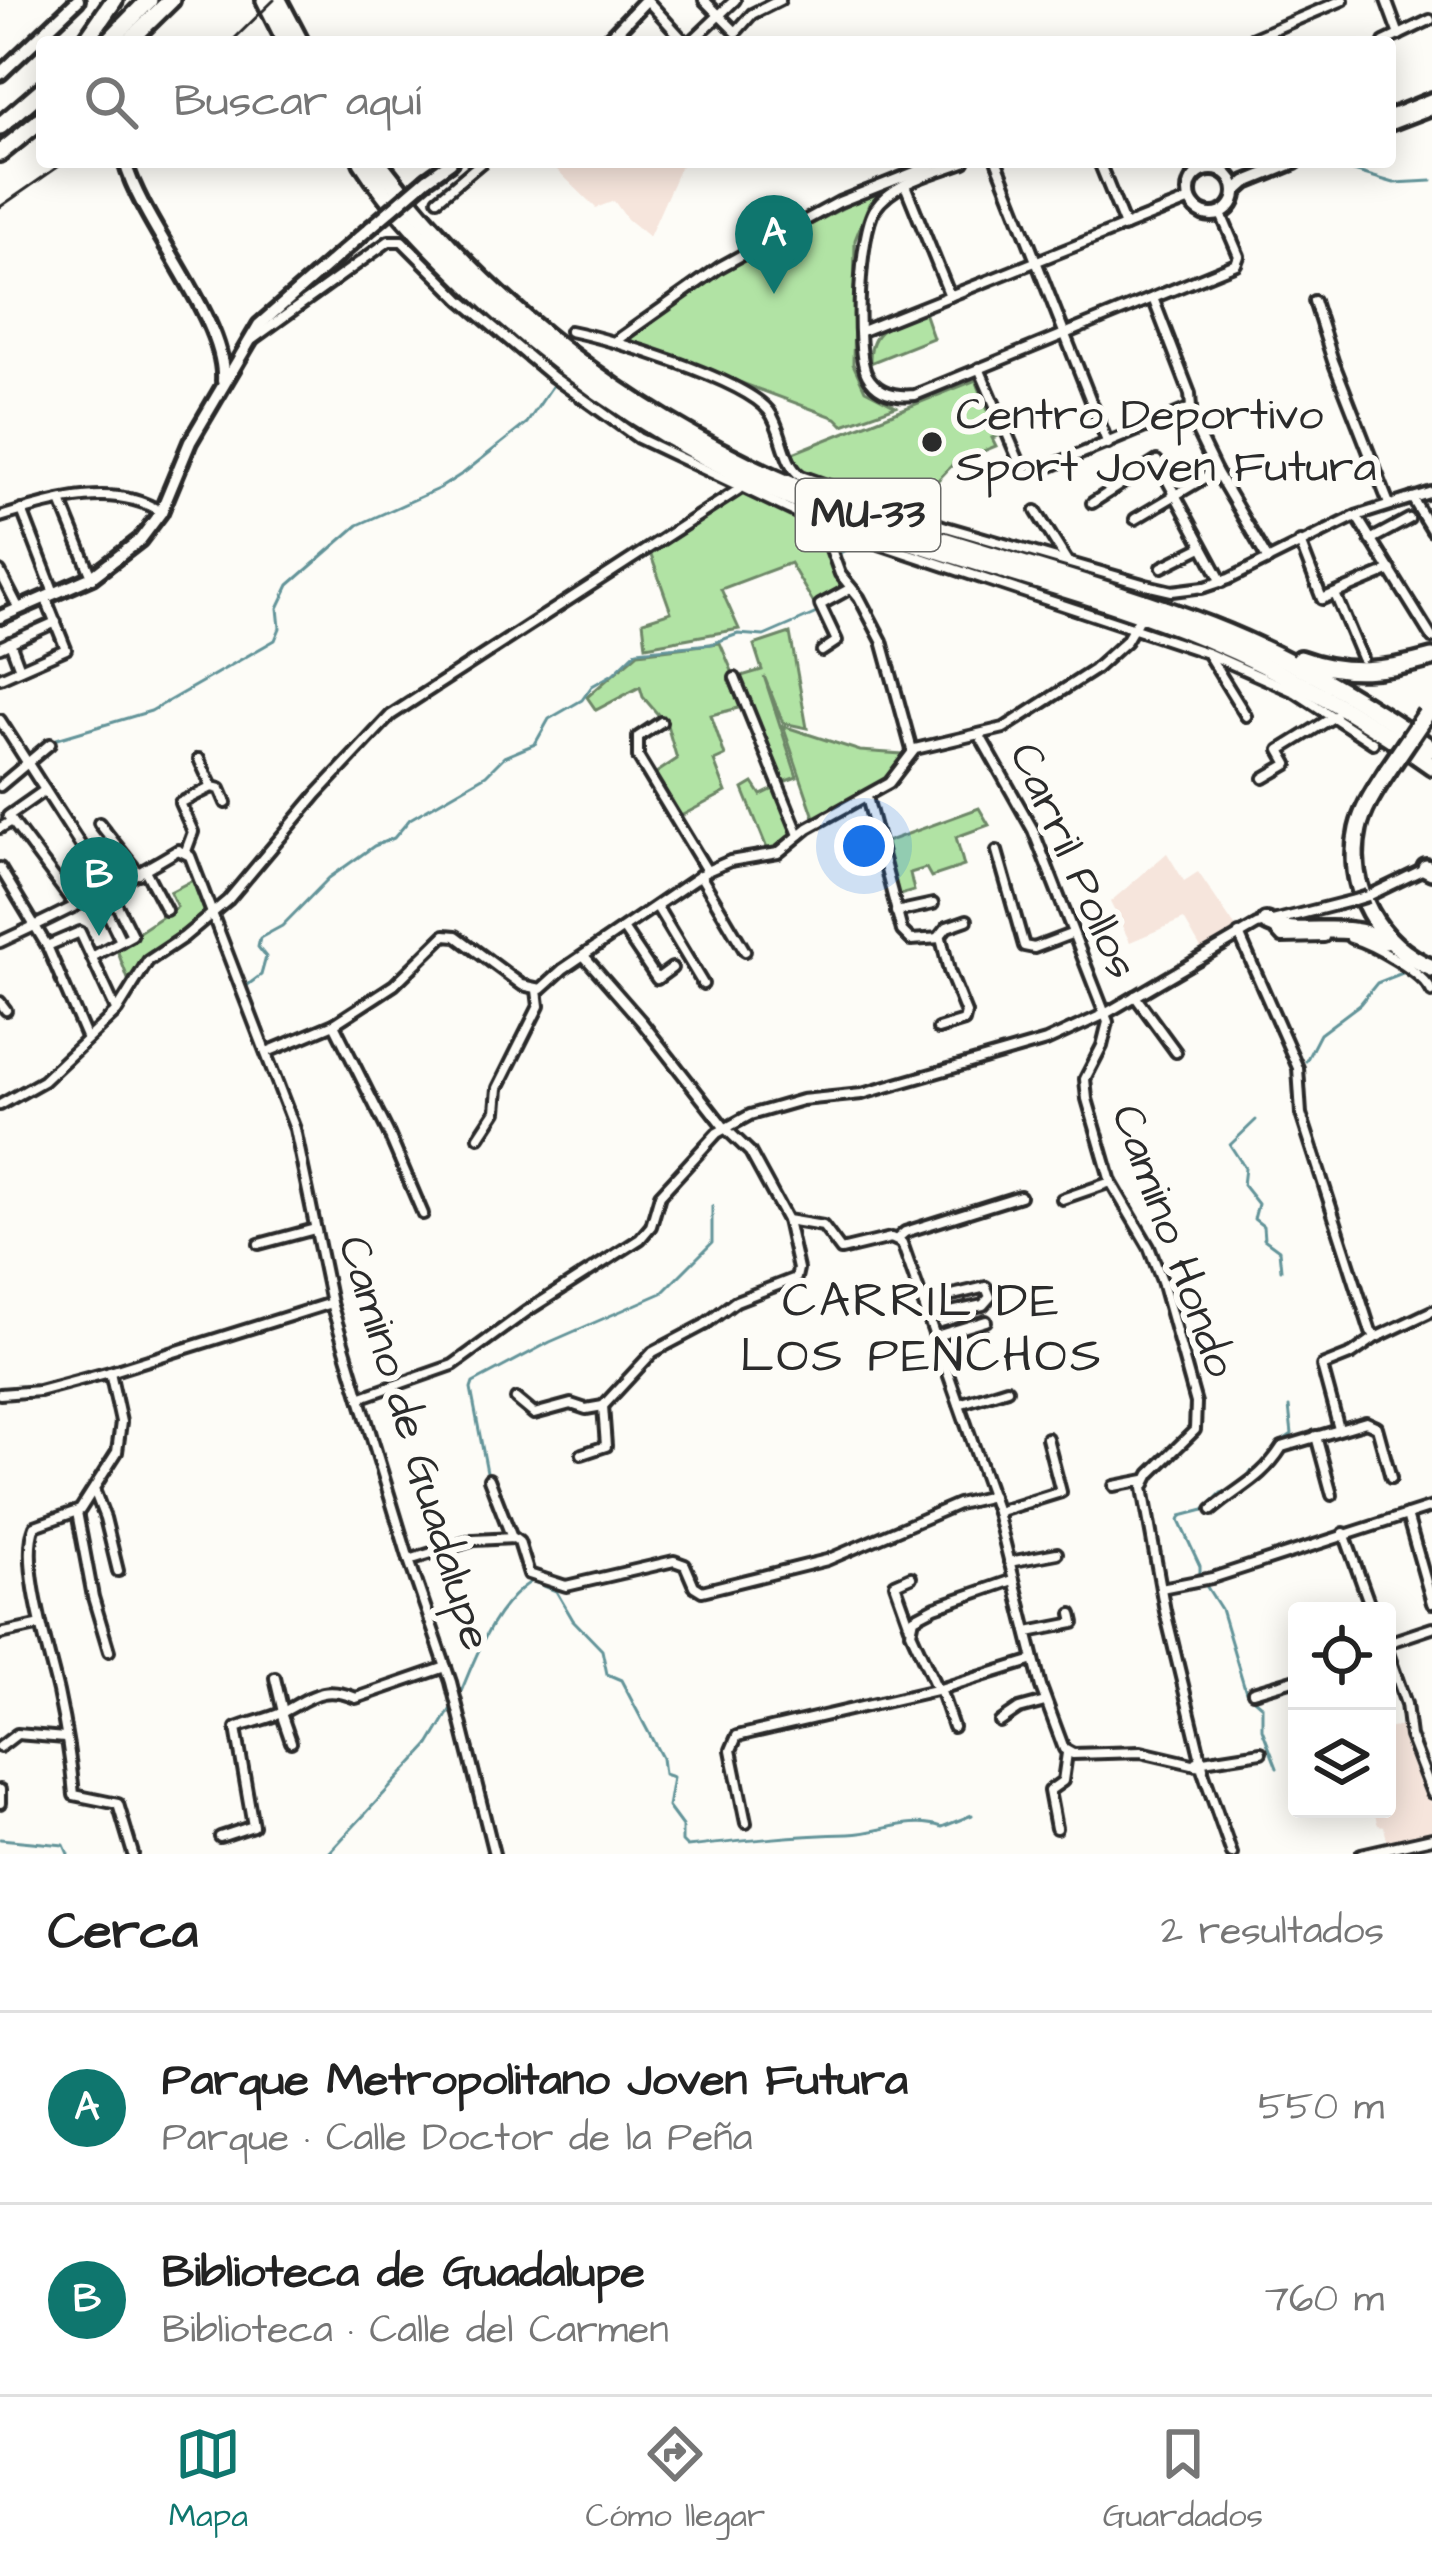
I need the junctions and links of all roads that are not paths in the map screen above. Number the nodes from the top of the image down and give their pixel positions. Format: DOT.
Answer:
graph roads {
  1 [pos="78,0"];
  2 [pos="114,0"];
  3 [pos="148,0"];
  4 [pos="171,0"];
  5 [pos="265,0"];
  6 [pos="278,0"];
  7 [pos="646,0"];
  8 [pos="704,0"];
  9 [pos="735,0"];
  10 [pos="745,0"];
  11 [pos="780,0"];
  12 [pos="1343,0"];
  13 [pos="1385,0"];
  14 [pos="719,14"];
  15 [pos="752,14"];
  16 [pos="1430,20"];
  17 [pos="1399,35"];
  18 [pos="45,36"];
  19 [pos="89,36"];
  20 [pos="114,36"];
  21 [pos="134,36"];
  22 [pos="283,36"];
  23 [pos="297,36"];
  24 [pos="616,36"];
  25 [pos="682,36"];
  26 [pos="695,36"];
  27 [pos="1258,36"];
  28 [pos="1396,36"];
  29 [pos="36,44"];
  30 [pos="0,74"];
  31 [pos="36,95"];
  32 [pos="1432,103"];
  33 [pos="36,108"];
  34 [pos="1396,118"];
  35 [pos="36,124"];
  36 [pos="0,126"];
  37 [pos="0,136"];
  38 [pos="0,153"];
  39 [pos="127,168"];
  40 [pos="368,168"];
  41 [pos="369,168"];
  42 [pos="443,168"];
  43 [pos="475,168"];
  44 [pos="925,168"];
  45 [pos="949,168"];
  46 [pos="1001,168"];
  47 [pos="1102,168"];
  48 [pos="1200,168"];
  49 [pos="1211,168"];
  50 [pos="1266,168"];
  51 [pos="1280,168"];
  52 [pos="905,185"];
  53 [pos="1234,185"];
  54 [pos="438,199"];
  55 [pos="1190,200"];
  56 [pos="1220,214"];
  57 [pos="1125,226"];
  58 [pos="1039,260"];
  59 [pos="950,296"];
  60 [pos="1153,298"];
  61 [pos="1314,301"];
  62 [pos="570,331"];
  63 [pos="862,331"];
  64 [pos="1066,333"];
  65 [pos="616,341"];
  66 [pos="247,343"];
  67 [pos="225,353"];
  68 [pos="979,368"];
  69 [pos="1189,410"];
  70 [pos="1108,444"];
  71 [pos="1216,471"];
  72 [pos="739,489"];
  73 [pos="1432,492"];
  74 [pos="1174,495"];
  75 [pos="1412,497"];
  76 [pos="61,501"];
  77 [pos="1092,502"];
  78 [pos="1389,504"];
  79 [pos="22,511"];
  80 [pos="1036,511"];
  81 [pos="160,512"];
  82 [pos="1356,516"];
  83 [pos="0,517"];
  84 [pos="1135,519"];
  85 [pos="1409,519"];
  86 [pos="822,526"];
  87 [pos="1432,531"];
  88 [pos="1370,539"];
  89 [pos="1300,542"];
  90 [pos="1202,547"];
  91 [pos="1268,560"];
  92 [pos="1067,562"];
  93 [pos="1162,567"];
  94 [pos="1391,570"];
  95 [pos="0,572"];
  96 [pos="92,577"];
  97 [pos="1222,582"];
  98 [pos="1204,587"];
  99 [pos="851,588"];
  100 [pos="1166,590"];
  101 [pos="1335,594"];
  102 [pos="51,597"];
  103 [pos="1137,600"];
  104 [pos="19,610"];
  105 [pos="0,617"];
  106 [pos="1427,618"];
  107 [pos="56,622"];
  108 [pos="1135,625"];
  109 [pos="1432,638"];
  110 [pos="5,645"];
  111 [pos="822,651"];
  112 [pos="1207,652"];
  113 [pos="1362,658"];
  114 [pos="1432,658"];
  115 [pos="20,669"];
  116 [pos="0,678"];
  117 [pos="735,678"];
  118 [pos="1429,710"];
  119 [pos="1246,716"];
  120 [pos="1335,716"];
  121 [pos="0,720"];
  122 [pos="662,722"];
  123 [pos="980,736"];
  124 [pos="1373,742"];
  125 [pos="50,744"];
  126 [pos="1432,749"];
  127 [pos="912,751"];
  128 [pos="199,759"];
  129 [pos="27,762"];
  130 [pos="1432,766"];
  131 [pos="1264,778"];
  132 [pos="0,786"];
  133 [pos="212,787"];
  134 [pos="45,790"];
  135 [pos="867,797"];
  136 [pos="226,803"];
  137 [pos="12,821"];
  138 [pos="99,823"];
  139 [pos="0,828"];
  140 [pos="800,835"];
  141 [pos="186,851"];
  142 [pos="997,851"];
  143 [pos="1430,866"];
  144 [pos="0,868"];
  145 [pos="142,872"];
  146 [pos="703,873"];
  147 [pos="110,891"];
  148 [pos="99,896"];
  149 [pos="74,904"];
  150 [pos="933,904"];
  151 [pos="657,907"];
  152 [pos="166,910"];
  153 [pos="896,912"];
  154 [pos="210,915"];
  155 [pos="967,920"];
  156 [pos="1267,922"];
  157 [pos="34,924"];
  158 [pos="624,930"];
  159 [pos="1072,934"];
  160 [pos="1239,934"];
  161 [pos="939,937"];
  162 [pos="121,941"];
  163 [pos="0,942"];
  164 [pos="47,946"];
  165 [pos="1395,946"];
  166 [pos="745,951"];
  167 [pos="92,957"];
  168 [pos="585,957"];
  169 [pos="672,968"];
  170 [pos="1432,968"];
  171 [pos="703,984"];
  172 [pos="537,990"];
  173 [pos="1432,992"];
  174 [pos="1135,996"];
  175 [pos="117,1011"];
  176 [pos="1105,1014"];
  177 [pos="334,1024"];
  178 [pos="938,1029"];
  179 [pos="87,1039"];
  180 [pos="267,1052"];
  181 [pos="1176,1052"];
  182 [pos="0,1105"];
  183 [pos="724,1127"];
  184 [pos="479,1137"];
  185 [pos="1111,1181"];
  186 [pos="1020,1196"];
  187 [pos="1062,1199"];
  188 [pos="424,1214"];
  189 [pos="787,1220"];
  190 [pos="315,1229"];
  191 [pos="897,1239"];
  192 [pos="259,1244"];
  193 [pos="923,1302"];
  194 [pos="331,1304"];
  195 [pos="1432,1311"];
  196 [pos="928,1317"];
  197 [pos="986,1321"];
  198 [pos="935,1336"];
  199 [pos="1376,1337"];
  200 [pos="110,1372"];
  201 [pos="1007,1389"];
  202 [pos="0,1394"];
  203 [pos="362,1396"];
  204 [pos="516,1399"];
  205 [pos="959,1404"];
  206 [pos="603,1406"];
  207 [pos="1340,1429"];
  208 [pos="1316,1436"];
  209 [pos="1047,1438"];
  210 [pos="582,1454"];
  211 [pos="1391,1478"];
  212 [pos="489,1480"];
  213 [pos="1145,1480"];
  214 [pos="1114,1486"];
  215 [pos="94,1492"];
  216 [pos="1332,1495"];
  217 [pos="992,1496"];
  218 [pos="1432,1507"];
  219 [pos="1212,1510"];
  220 [pos="997,1512"];
  221 [pos="76,1513"];
  222 [pos="1407,1515"];
  223 [pos="1344,1533"];
  224 [pos="512,1538"];
  225 [pos="1057,1552"];
  226 [pos="409,1560"];
  227 [pos="1009,1562"];
  228 [pos="118,1571"];
  229 [pos="910,1577"];
  230 [pos="1013,1580"];
  231 [pos="1161,1588"];
  232 [pos="1369,1602"];
  233 [pos="1432,1603"];
  234 [pos="1072,1614"];
  235 [pos="37,1626"];
  236 [pos="910,1627"];
  237 [pos="1432,1628"];
  238 [pos="1028,1633"];
  239 [pos="0,1634"];
  240 [pos="1396,1642"];
  241 [pos="109,1651"];
  242 [pos="1034,1660"];
  243 [pos="446,1667"];
  244 [pos="1396,1673"];
  245 [pos="275,1678"];
  246 [pos="1288,1682"];
  247 [pos="939,1689"];
  248 [pos="1253,1692"];
  249 [pos="1045,1702"];
  250 [pos="282,1713"];
  251 [pos="1000,1722"];
  252 [pos="953,1727"];
  253 [pos="65,1738"];
  254 [pos="291,1742"];
  255 [pos="0,1747"];
  256 [pos="1261,1752"];
  257 [pos="1067,1753"];
  258 [pos="1201,1763"];
  259 [pos="0,1790"];
  260 [pos="1432,1793"];
  261 [pos="0,1803"];
  262 [pos="746,1823"];
  263 [pos="1057,1828"];
  264 [pos="220,1837"];
  265 [pos="1432,1838"];
  266 [pos="133,1854"];
  267 [pos="494,1854"];
  268 [pos="1232,1854"];
  269 [pos="1361,1854"];
  1 -- 18 [label="main road"];
  2 -- 19 [label="highway"];
  3 -- 20 [label="highway"];
  4 -- 21 [label="highway"];
  5 -- 22 [label="highway"];
  6 -- 23 [label="highway"];
  7 -- 24 [label="main road"];
  7 -- 25 [label="street"];
  8 -- 14 [label="street"];
  9 -- 14 [label="street"];
  10 -- 15 [label="street"];
  11 -- 15 [label="street"];
  12 -- 27 [label="street"];
  13 -- 17 [label="street"];
  14 -- 15 [label="street"];
  14 -- 26 [label="street"];
  16 -- 17 [label="street"];
  17 -- 28 [label="street"];
  29 -- 30 [label="main road"];
  31 -- 36 [label="highway"];
  32 -- 34 [label="main road"];
  33 -- 37 [label="highway"];
  35 -- 38 [label="highway"];
  39 -- 67 [label="main road"];
  40 -- 130 [label="highway, MU-33"];
  41 -- 103 [label="highway, MU-33"];
  42 -- 66 [label="main road, bridge"];
  43 -- 54 [label="street"];
  44 -- 65 [label="street"];
  45 -- 52 [label="street"];
  46 -- 58 [label="street"];
  47 -- 57 [label="street"];
  48 -- 55 [label="main road"];
  49 -- 53 [label="main road"];
  50 -- 53 [label="main road"];
  51 -- 53 [label="main road"];
  52 -- 59 [label="street"];
  52 -- 63 [label="street"];
  53 -- 56 [label="main road"];
  55 -- 56 [label="main road"];
  55 -- 57 [label="street"];
  56 -- 60 [label="street"];
  57 -- 58 [label="street"];
  58 -- 59 [label="street"];
  58 -- 64 [label="street"];
  59 -- 63 [label="street"];
  60 -- 64 [label="street"];
  60 -- 69 [label="street"];
  61 -- 78 [label="street"];
  62 -- 65 [label="street"];
  63 -- 68 [label="street"];
  64 -- 68 [label="street"];
  64 -- 70 [label="street"];
  65 -- 92 [label="street"];
  66 -- 67 [label="main road"];
  66 -- 72 [label="street"];
  67 -- 81 [label="main road"];
  68 -- 70 [label="street"];
  69 -- 70 [label="street"];
  69 -- 71 [label="street"];
  71 -- 74 [label="street"];
  71 -- 91 [label="street"];
  72 -- 86 [label="street"];
  72 -- 154 [label="street"];
  73 -- 75 [label="street"];
  74 -- 77 [label="street"];
  74 -- 84 [label="street"];
  74 -- 90 [label="street"];
  75 -- 78 [label="street"];
  75 -- 87 [label="street"];
  76 -- 79 [label="street"];
  76 -- 81 [label="street"];
  76 -- 96 [label="street"];
  78 -- 82 [label="street"];
  79 -- 83 [label="street"];
  79 -- 102 [label="street"];
  80 -- 92 [label="street"];
  81 -- 96 [label="main road"];
  82 -- 88 [label="street"];
  82 -- 89 [label="street"];
  85 -- 88 [label="street"];
  86 -- 99 [label="street"];
  86 -- 108 [label="street"];
  88 -- 94 [label="street"];
  89 -- 91 [label="street"];
  89 -- 101 [label="street"];
  90 -- 93 [label="street"];
  90 -- 97 [label="street"];
  91 -- 97 [label="street"];
  92 -- 100 [label="street"];
  94 -- 101 [label="street"];
  94 -- 106 [label="street"];
  95 -- 104 [label="street"];
  96 -- 102 [label="main road"];
  97 -- 98 [label="street"];
  98 -- 100 [label="street"];
  98 -- 100 [label="street"];
  99 -- 111 [label="street"];
  99 -- 127 [label="street"];
  101 -- 113 [label="street"];
  102 -- 104 [label="main road"];
  102 -- 107 [label="street"];
  103 -- 114 [label="highway"];
  103 -- 126 [label="highway, MU-33"];
  104 -- 105 [label="main road"];
  106 -- 109 [label="street"];
  107 -- 110 [label="street"];
  107 -- 115 [label="street"];
  108 -- 112 [label="street"];
  108 -- 123 [label="street"];
  110 -- 115 [label="street"];
  112 -- 119 [label="street"];
  112 -- 120 [label="street"];
  115 -- 116 [label="street"];
  117 -- 140 [label="street"];
  118 -- 165 [label="highway, bridge"];
  120 -- 124 [label="street"];
  120 -- 131 [label="street"];
  121 -- 129 [label="street"];
  122 -- 146 [label="street"];
  123 -- 127 [label="street"];
  123 -- 159 [label="street, Carril Pollos"];
  125 -- 129 [label="street"];
  127 -- 135 [label="street"];
  128 -- 133 [label="street"];
  129 -- 132 [label="street"];
  129 -- 134 [label="street"];
  133 -- 136 [label="street"];
  133 -- 141 [label="street"];
  134 -- 137 [label="street"];
  134 -- 147 [label="street"];
  135 -- 140 [label="street"];
  135 -- 153 [label="street"];
  137 -- 139 [label="street"];
  137 -- 149 [label="street"];
  138 -- 145 [label="street"];
  140 -- 146 [label="street"];
  141 -- 145 [label="street"];
  141 -- 154 [label="street, Camino de Guadalupe"];
  142 -- 159 [label="street"];
  143 -- 156 [label="street, bridge"];
  144 -- 157 [label="street"];
  145 -- 147 [label="street"];
  145 -- 152 [label="street"];
  146 -- 151 [label="street"];
  146 -- 166 [label="street"];
  147 -- 148 [label="street"];
  147 -- 162 [label="street"];
  148 -- 149 [label="street"];
  148 -- 162 [label="street"];
  149 -- 157 [label="street"];
  150 -- 153 [label="street"];
  151 -- 158 [label="street"];
  151 -- 171 [label="street"];
  153 -- 161 [label="street"];
  154 -- 175 [label="street"];
  154 -- 180 [label="street, Camino de Guadalupe"];
  155 -- 161 [label="street"];
  156 -- 160 [label="street"];
  156 -- 165 [label="highway"];
  156 -- 173 [label="street"];
  157 -- 163 [label="street"];
  157 -- 164 [label="street"];
  158 -- 168 [label="street"];
  158 -- 169 [label="street"];
  159 -- 176 [label="street, Carril Pollos"];
  160 -- 174 [label="street"];
  160 -- 199 [label="street"];
  161 -- 178 [label="street"];
  162 -- 167 [label="street"];
  164 -- 167 [label="street"];
  164 -- 179 [label="street"];
  165 -- 170 [label="highway"];
  167 -- 175 [label="street"];
  168 -- 172 [label="street"];
  168 -- 183 [label="street"];
  172 -- 177 [label="street"];
  172 -- 184 [label="street"];
  174 -- 176 [label="street"];
  174 -- 181 [label="street"];
  175 -- 179 [label="street"];
  176 -- 183 [label="street"];
  176 -- 185 [label="street, Camino Hondo"];
  177 -- 180 [label="street"];
  177 -- 188 [label="street"];
  179 -- 182 [label="street"];
  180 -- 190 [label="street, Camino de Guadalupe"];
  183 -- 189 [label="street"];
  183 -- 203 [label="street"];
  185 -- 187 [label="street"];
  185 -- 213 [label="street, Camino Hondo"];
  186 -- 191 [label="street"];
  189 -- 191 [label="street"];
  189 -- 206 [label="street"];
  190 -- 192 [label="street"];
  190 -- 194 [label="street, Camino de Guadalupe"];
  191 -- 193 [label="street"];
  193 -- 196 [label="street"];
  193 -- 196 [label="street"];
  194 -- 200 [label="street"];
  194 -- 203 [label="street, Camino de Guadalupe"];
  195 -- 199 [label="street"];
  196 -- 198 [label="street"];
  197 -- 198 [label="street"];
  198 -- 205 [label="street"];
  199 -- 207 [label="street"];
  200 -- 202 [label="street"];
  200 -- 215 [label="street"];
  201 -- 205 [label="street"];
  203 -- 226 [label="street, Camino de Guadalupe"];
  204 -- 206 [label="street"];
  205 -- 217 [label="street"];
  206 -- 210 [label="street"];
  207 -- 208 [label="street"];
  207 -- 211 [label="street"];
  208 -- 216 [label="street"];
  208 -- 219 [label="street"];
  209 -- 220 [label="street"];
  212 -- 224 [label="street"];
  213 -- 214 [label="street"];
  213 -- 231 [label="street"];
  215 -- 221 [label="street"];
  215 -- 228 [label="street"];
  217 -- 220 [label="street"];
  217 -- 224 [label="street"];
  218 -- 222 [label="street"];
  220 -- 227 [label="street"];
  221 -- 235 [label="street"];
  221 -- 241 [label="street"];
  222 -- 223 [label="street"];
  222 -- 233 [label="street"];
  223 -- 231 [label="street"];
  223 -- 232 [label="street"];
  224 -- 226 [label="street"];
  225 -- 227 [label="street"];
  226 -- 243 [label="street, Camino de Guadalupe"];
  227 -- 230 [label="street"];
  229 -- 236 [label="street"];
  230 -- 236 [label="street"];
  230 -- 238 [label="street"];
  231 -- 258 [label="street"];
  234 -- 238 [label="street"];
  235 -- 239 [label="street"];
  235 -- 253 [label="street"];
  236 -- 247 [label="street"];
  237 -- 240 [label="street"];
  238 -- 242 [label="street"];
  242 -- 247 [label="street"];
  242 -- 249 [label="street"];
  243 -- 250 [label="street"];
  243 -- 267 [label="street, Camino de Guadalupe"];
  244 -- 260 [label="street"];
  245 -- 250 [label="street"];
  246 -- 248 [label="street"];
  247 -- 252 [label="street"];
  247 -- 262 [label="street"];
  249 -- 251 [label="street"];
  249 -- 257 [label="street"];
  250 -- 254 [label="street"];
  250 -- 264 [label="street"];
  253 -- 255 [label="street"];
  253 -- 266 [label="street"];
  256 -- 258 [label="street"];
  257 -- 258 [label="street"];
  257 -- 263 [label="street"];
  258 -- 268 [label="street"];
  259 -- 261 [label="street"];
  265 -- 269 [label="street"];
}
